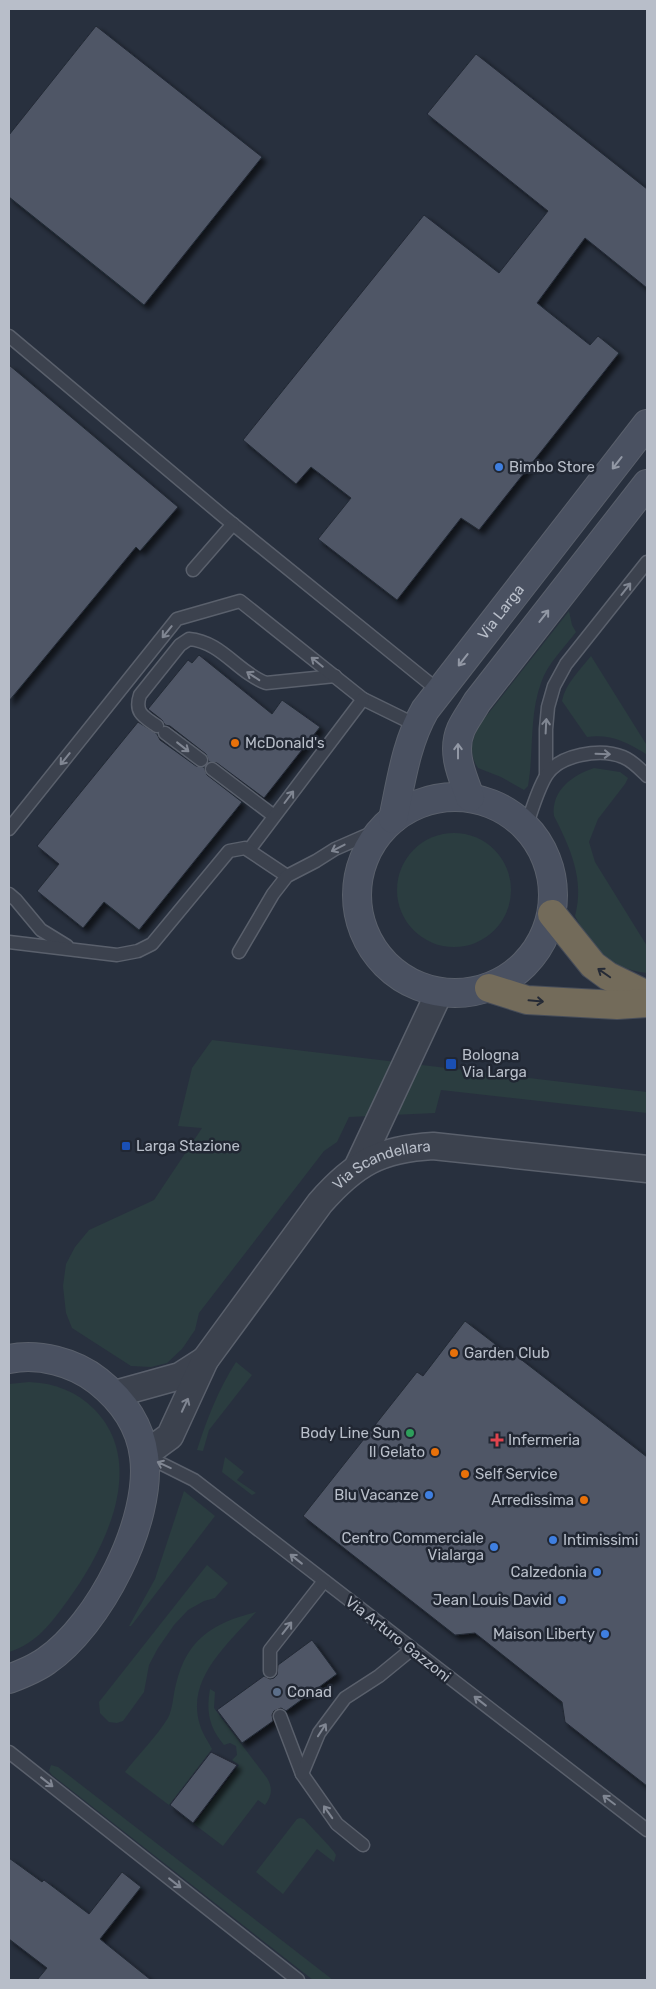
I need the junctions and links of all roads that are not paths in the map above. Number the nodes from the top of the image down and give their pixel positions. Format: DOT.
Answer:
graph roads {
  1 [pos="9,336"];
  2 [pos="647,424"];
  3 [pos="647,484"];
  4 [pos="233,524"];
  5 [pos="647,562"];
  6 [pos="193,570"];
  7 [pos="335,676"];
  8 [pos="439,690"];
  9 [pos="363,699"];
  10 [pos="416,725"];
  11 [pos="200,760"];
  12 [pos="212,768"];
  13 [pos="546,775"];
  14 [pos="647,776"];
  15 [pos="470,798"];
  16 [pos="274,816"];
  17 [pos="388,823"];
  18 [pos="526,826"];
  19 [pos="9,829"];
  20 [pos="249,850"];
  21 [pos="287,876"];
  22 [pos="9,894"];
  23 [pos="552,914"];
  24 [pos="9,942"];
  25 [pos="71,949"];
  26 [pos="239,952"];
  27 [pos="489,988"];
  28 [pos="439,993"];
  29 [pos="647,995"];
  30 [pos="647,1003"];
  31 [pos="358,1166"];
  32 [pos="647,1169"];
  33 [pos="9,1359"];
  34 [pos="205,1360"];
  35 [pos="115,1394"];
  36 [pos="144,1456"];
  37 [pos="324,1581"];
  38 [pos="412,1649"];
  39 [pos="270,1671"];
  40 [pos="9,1679"];
  41 [pos="280,1716"];
  42 [pos="9,1752"];
  43 [pos="302,1774"];
  44 [pos="647,1830"];
  45 [pos="364,1845"];
  46 [pos="298,1980"];
  1 -- 4 [label="lane"];
  2 -- 8 [label="main road, Via Larga, one-way"];
  15 -- 3 [label="main road, one-way"];
  4 -- 6 [label="lane"];
  4 -- 8 [label="lane"];
  13 -- 5 [label="lane, one-way"];
  7 -- 9 [label="lane"];
  7 -- 11 [label="lane, one-way"];
  7 -- 19 [label="lane, one-way"];
  8 -- 10 [label="main road, Via Larga"];
  9 -- 10 [label="lane"];
  16 -- 9 [label="lane, one-way"];
  10 -- 17 [label="main road, Via Larga"];
  12 -- 16 [label="lane"];
  13 -- 14 [label="lane, one-way"];
  13 -- 18 [label="lane"];
  15 -- 17 [label="main road"];
  15 -- 18 [label="main road"];
  16 -- 20 [label="lane"];
  17 -- 21 [label="lane, one-way"];
  17 -- 28 [label="main road"];
  18 -- 23 [label="main road"];
  20 -- 21 [label="lane"];
  20 -- 25 [label="lane"];
  21 -- 26 [label="lane"];
  22 -- 25 [label="lane"];
  23 -- 27 [label="main road"];
  29 -- 23 [label="highway, one-way"];
  24 -- 25 [label="lane"];
  27 -- 28 [label="main road"];
  27 -- 30 [label="highway, one-way"];
  28 -- 31 [label="street"];
  31 -- 32 [label="street, Via Scandellara"];
  31 -- 34 [label="street, Via Scandellara"];
  33 -- 35 [label="main road"];
  34 -- 35 [label="street, Via Scandellara"];
  36 -- 34 [label="street, Via Scandellara, one-way"];
  35 -- 36 [label="main road"];
  37 -- 36 [label="lane, Via Arturo Gazzoni, one-way"];
  36 -- 40 [label="main road"];
  37 -- 38 [label="lane, Via Arturo Gazzoni"];
  39 -- 37 [label="lane, one-way"];
  43 -- 38 [label="lane, one-way"];
  44 -- 38 [label="lane, Via Arturo Gazzoni, one-way"];
  41 -- 43 [label="lane"];
  42 -- 46 [label="lane, one-way"];
  45 -- 43 [label="lane, one-way"];
}
